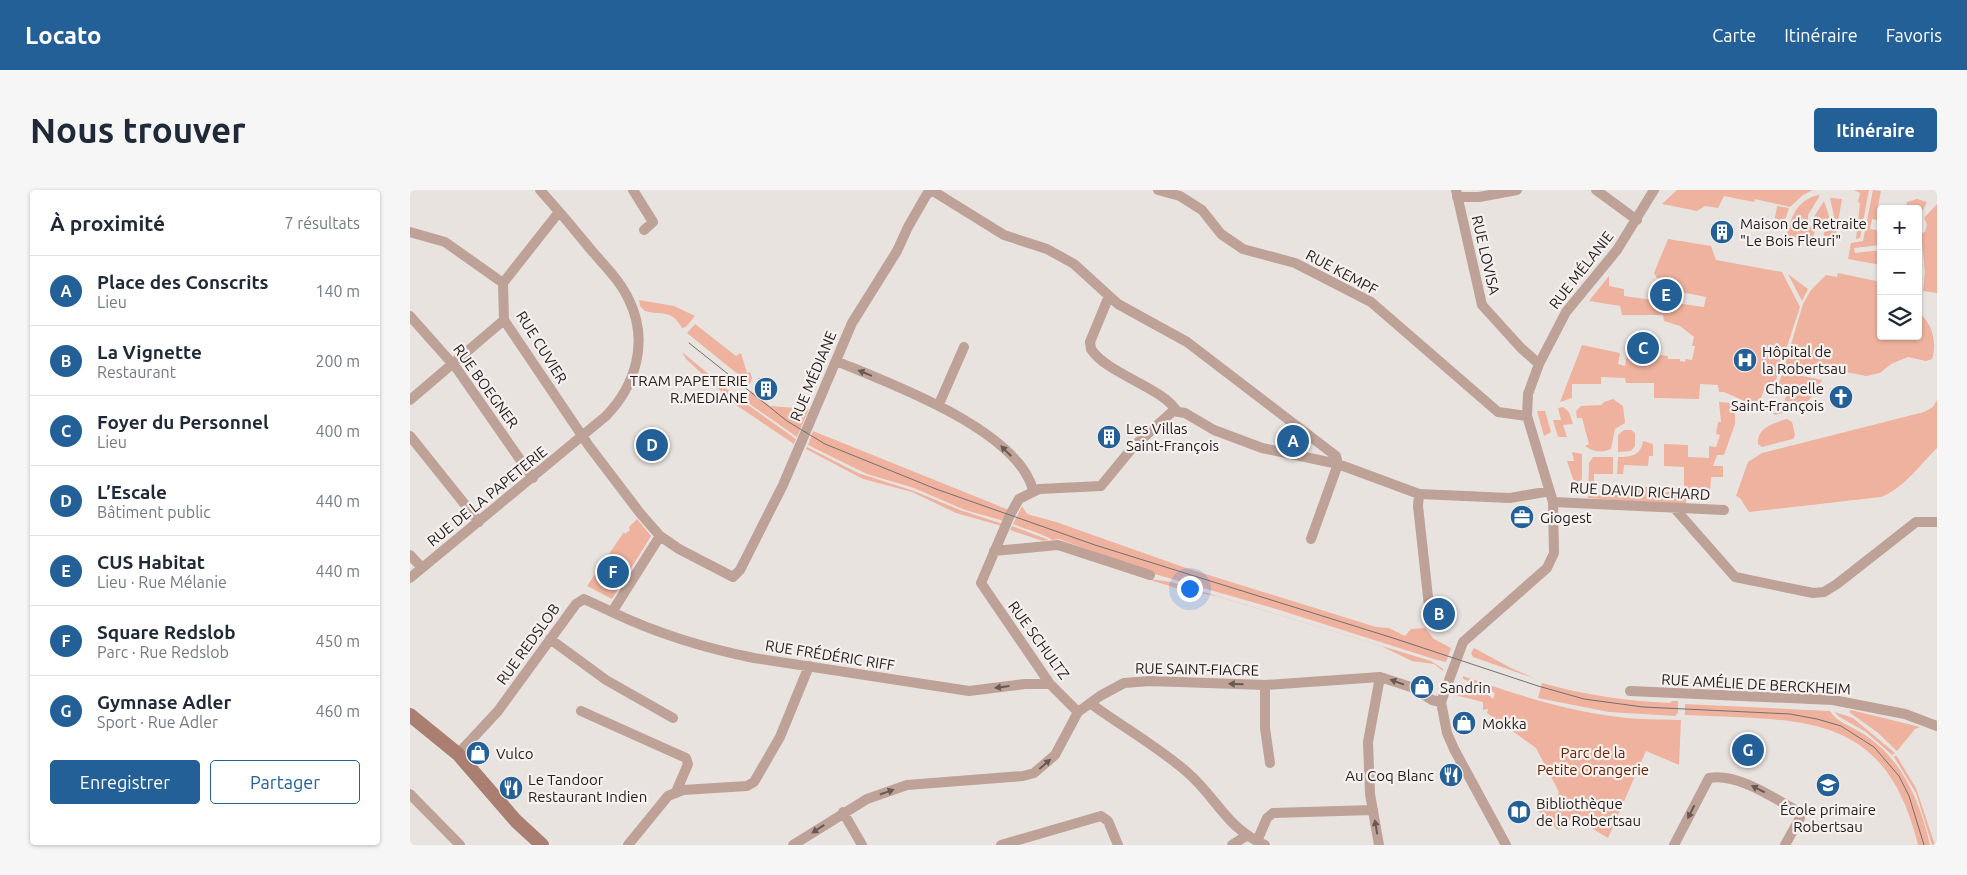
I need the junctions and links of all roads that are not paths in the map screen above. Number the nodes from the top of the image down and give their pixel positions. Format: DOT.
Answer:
graph roads {
  1 [pos="540,190"];
  2 [pos="633,190"];
  3 [pos="1158,190"];
  4 [pos="1517,190"];
  5 [pos="1596,190"];
  6 [pos="1654,190"];
  7 [pos="929,191"];
  8 [pos="1182,193"];
  9 [pos="1456,194"];
  10 [pos="559,212"];
  11 [pos="1636,220"];
  12 [pos="644,230"];
  13 [pos="410,232"];
  14 [pos="503,283"];
  15 [pos="1109,296"];
  16 [pos="410,316"];
  17 [pos="504,320"];
  18 [pos="964,347"];
  19 [pos="836,361"];
  20 [pos="453,364"];
  21 [pos="1539,364"];
  22 [pos="410,400"];
  23 [pos="939,404"];
  24 [pos="1176,410"];
  25 [pos="1527,416"];
  26 [pos="410,436"];
  27 [pos="583,436"];
  28 [pos="1338,464"];
  29 [pos="533,478"];
  30 [pos="1033,490"];
  31 [pos="1550,491"];
  32 [pos="1419,494"];
  33 [pos="1553,502"];
  34 [pos="1676,510"];
  35 [pos="1724,510"];
  36 [pos="479,522"];
  37 [pos="1937,522"];
  38 [pos="660,536"];
  39 [pos="1311,539"];
  40 [pos="994,551"];
  41 [pos="410,554"];
  42 [pos="422,568"];
  43 [pos="1150,575"];
  44 [pos="733,577"];
  45 [pos="410,578"];
  46 [pos="612,612"];
  47 [pos="1430,615"];
  48 [pos="550,639"];
  49 [pos="809,666"];
  50 [pos="1380,677"];
  51 [pos="1050,684"];
  52 [pos="1265,685"];
  53 [pos="1630,691"];
  54 [pos="1441,702"];
  55 [pos="1090,703"];
  56 [pos="581,711"];
  57 [pos="1078,712"];
  58 [pos="410,715"];
  59 [pos="673,718"];
  60 [pos="1937,726"];
  61 [pos="458,754"];
  62 [pos="1270,763"];
  63 [pos="676,792"];
  64 [pos="410,794"];
  65 [pos="1373,810"];
  66 [pos="843,812"];
  67 [pos="1246,836"];
  68 [pos="1262,844"];
  69 [pos="460,845"];
  70 [pos="542,845"];
  71 [pos="628,845"];
  72 [pos="793,845"];
  73 [pos="862,845"];
  74 [pos="1001,845"];
  75 [pos="1118,845"];
  76 [pos="1232,845"];
  77 [pos="1379,845"];
  78 [pos="1506,845"];
  79 [pos="1674,845"];
  80 [pos="1785,845"];
  1 -- 10 [label="street, RUE DE LA PAPETERIE"];
  2 -- 12 [label="street"];
  3 -- 8 [label="street, RUE KEMPF"];
  4 -- 9 [label="street"];
  5 -- 11 [label="street"];
  6 -- 11 [label="street, RUE MÉLANIE"];
  7 -- 15 [label="street"];
  7 -- 19 [label="street, RUE MÉDIANE"];
  8 -- 25 [label="street, RUE KEMPF"];
  9 -- 21 [label="street, RUE LOVISA"];
  10 -- 14 [label="street"];
  10 -- 27 [label="street, RUE DE LA PAPETERIE"];
  11 -- 21 [label="street, RUE MÉLANIE"];
  13 -- 14 [label="street"];
  14 -- 17 [label="street, RUE CUVIER"];
  15 -- 24 [label="street"];
  15 -- 28 [label="street"];
  16 -- 20 [label="street, RUE BOEGNER"];
  17 -- 20 [label="street"];
  17 -- 27 [label="street, RUE CUVIER"];
  18 -- 23 [label="street"];
  23 -- 19 [label="street, one-way"];
  19 -- 44 [label="street, RUE MÉDIANE"];
  20 -- 22 [label="street"];
  20 -- 29 [label="street, RUE BOEGNER"];
  21 -- 25 [label="street, RUE MÉLANIE"];
  30 -- 23 [label="street, one-way"];
  24 -- 28 [label="street"];
  24 -- 30 [label="street"];
  25 -- 31 [label="street, RUE MÉLANIE"];
  26 -- 36 [label="street"];
  27 -- 29 [label="street, RUE DE LA PAPETERIE"];
  27 -- 38 [label="street, RUE CUVIER"];
  28 -- 32 [label="street"];
  28 -- 39 [label="street"];
  29 -- 36 [label="street, RUE DE LA PAPETERIE"];
  30 -- 40 [label="street"];
  31 -- 32 [label="street"];
  31 -- 33 [label="street, RUE MÉLANIE"];
  32 -- 47 [label="street"];
  33 -- 34 [label="street, RUE DAVID RICHARD"];
  33 -- 54 [label="street, RUE MÉLANIE"];
  34 -- 35 [label="street, RUE DAVID RICHARD"];
  34 -- 37 [label="street"];
  36 -- 42 [label="street, RUE DE LA PAPETERIE"];
  38 -- 44 [label="street, RUE CUVIER"];
  38 -- 46 [label="street"];
  40 -- 43 [label="street"];
  40 -- 51 [label="street, RUE SCHULTZ"];
  41 -- 42 [label="street"];
  42 -- 45 [label="street, RUE DE LA PAPETERIE"];
  46 -- 48 [label="street, RUE REDSLOB"];
  46 -- 49 [label="street, RUE FRÉDÉRIC RIFF"];
  48 -- 59 [label="street"];
  48 -- 61 [label="street, RUE REDSLOB"];
  51 -- 49 [label="street, RUE FRÉDÉRIC RIFF, one-way"];
  49 -- 63 [label="street"];
  50 -- 52 [label="street, RUE SAINT-FIACRE"];
  54 -- 50 [label="street, RUE SAINT-FIACRE, one-way"];
  50 -- 65 [label="street"];
  51 -- 57 [label="street, RUE SCHULTZ"];
  52 -- 55 [label="street, RUE SAINT-FIACRE, one-way"];
  52 -- 62 [label="street"];
  53 -- 60 [label="street, RUE AMÉLIE DE BERCKHEIM"];
  54 -- 78 [label="street"];
  55 -- 57 [label="street, RUE SAINT-FIACRE"];
  55 -- 67 [label="street"];
  56 -- 63 [label="street"];
  66 -- 57 [label="street, RUE SAINT-FIACRE, one-way"];
  58 -- 61 [label="main road"];
  61 -- 70 [label="main road"];
  63 -- 71 [label="street"];
  64 -- 69 [label="street"];
  65 -- 68 [label="street"];
  77 -- 65 [label="street, one-way"];
  66 -- 72 [label="street, RUE SAINT-FIACRE, one-way"];
  66 -- 73 [label="street"];
  67 -- 68 [label="street"];
  67 -- 76 [label="street"];
  74 -- 75 [label="street"];
  80 -- 79 [label="street, one-way"];
}
